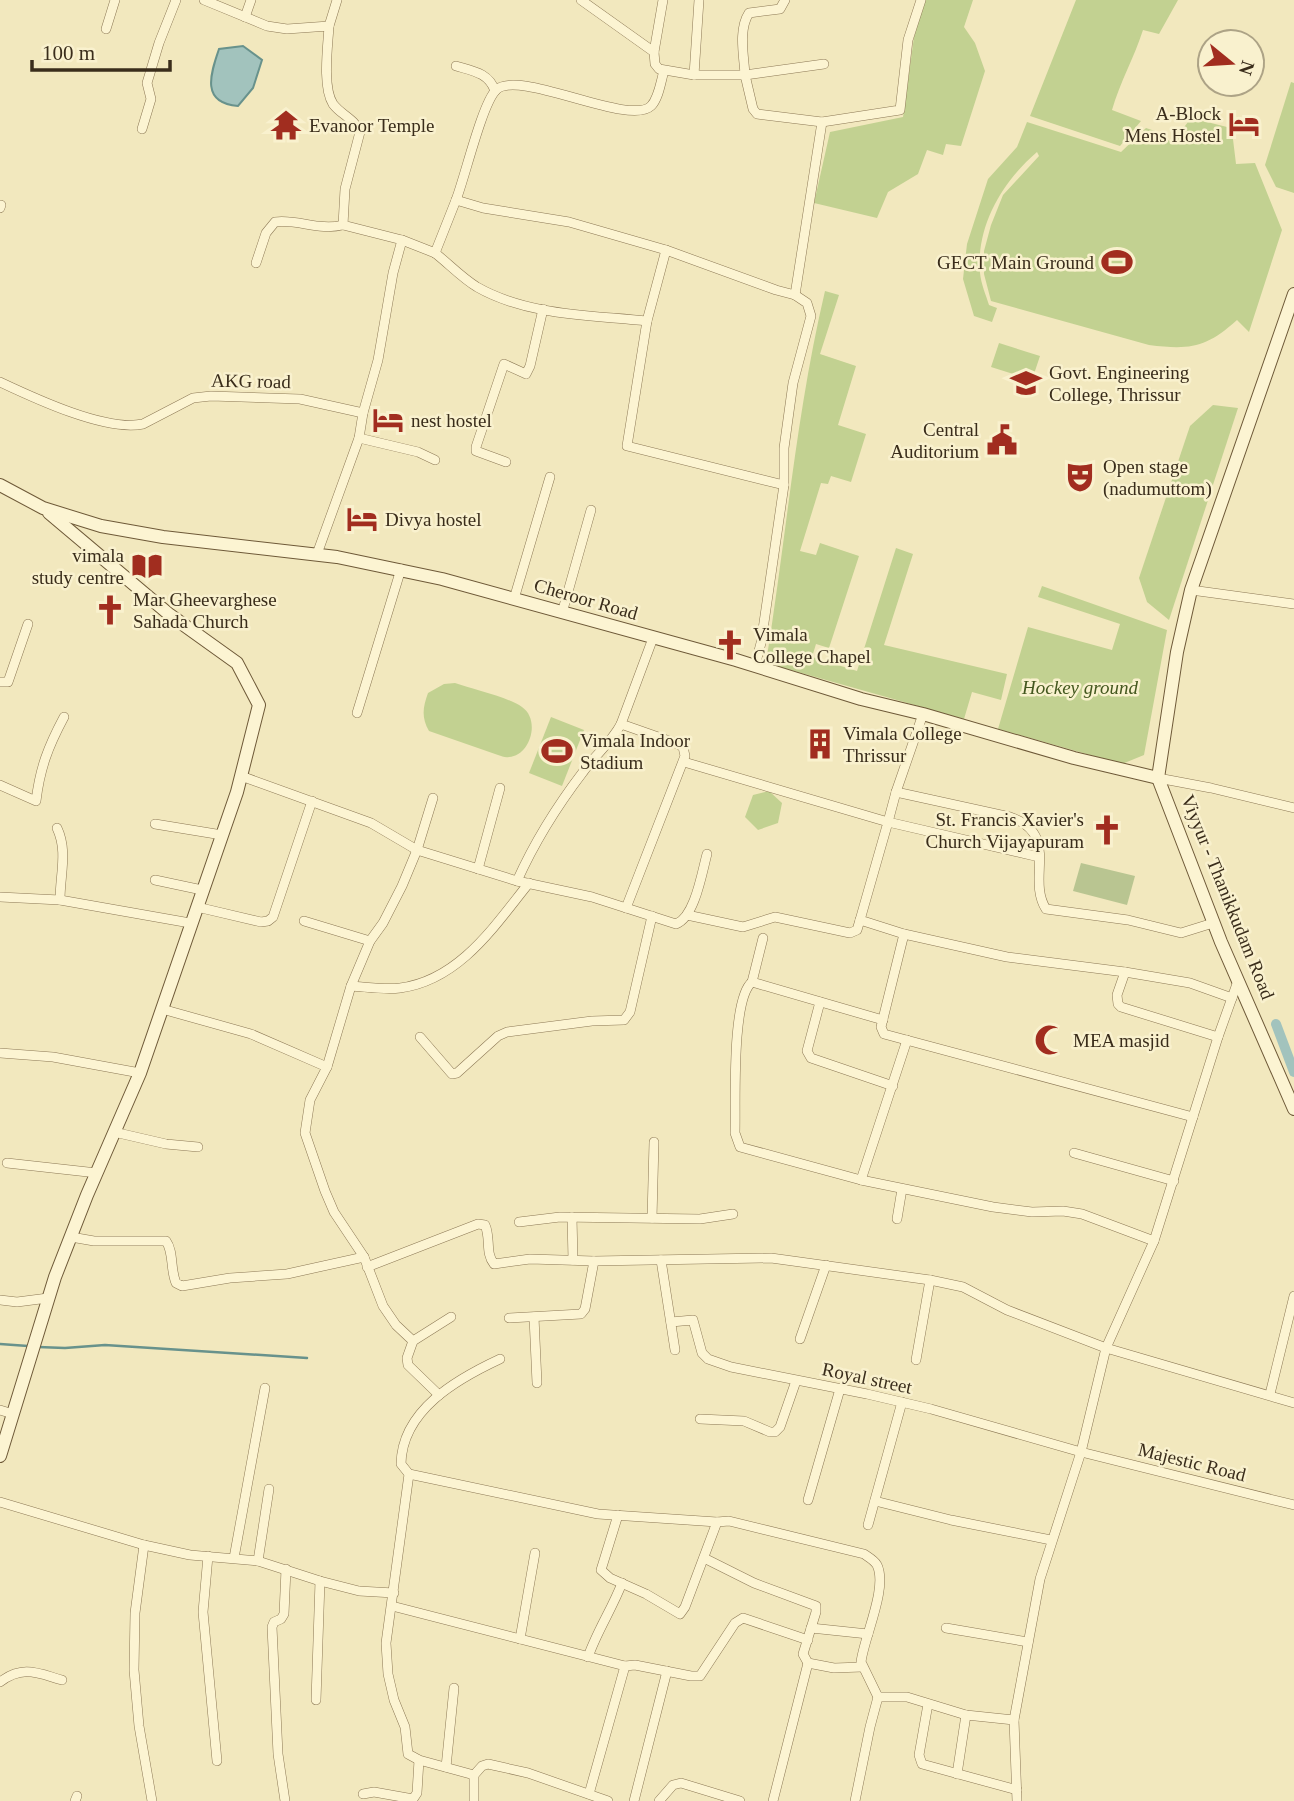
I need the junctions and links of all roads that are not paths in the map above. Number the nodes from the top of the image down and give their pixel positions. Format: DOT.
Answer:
graph roads {
  1 [pos="115,0"];
  2 [pos="176,0"];
  3 [pos="204,0"];
  4 [pos="251,0"];
  5 [pos="337,0"];
  6 [pos="581,0"];
  7 [pos="663,0"];
  8 [pos="699,0"];
  9 [pos="785,0"];
  10 [pos="921,0"];
  11 [pos="245,17"];
  12 [pos="329,26"];
  13 [pos="106,29"];
  14 [pos="654,52"];
  15 [pos="824,64"];
  16 [pos="456,66"];
  17 [pos="664,71"];
  18 [pos="694,75"];
  19 [pos="745,75"];
  20 [pos="495,91"];
  21 [pos="822,122"];
  22 [pos="142,129"];
  23 [pos="456,200"];
  24 [pos="342,225"];
  25 [pos="402,240"];
  26 [pos="666,250"];
  27 [pos="435,253"];
  28 [pos="256,263"];
  29 [pos="1294,294"];
  30 [pos="795,295"];
  31 [pos="543,309"];
  32 [pos="647,321"];
  33 [pos="0,383"];
  34 [pos="363,414"];
  35 [pos="359,438"];
  36 [pos="435,460"];
  37 [pos="506,462"];
  38 [pos="550,477"];
  39 [pos="0,485"];
  40 [pos="784,485"];
  41 [pos="43,508"];
  42 [pos="591,510"];
  43 [pos="317,554"];
  44 [pos="401,569"];
  45 [pos="1191,590"];
  46 [pos="514,599"];
  47 [pos="1294,604"];
  48 [pos="562,613"];
  49 [pos="28,624"];
  50 [pos="653,638"];
  51 [pos="755,666"];
  52 [pos="0,682"];
  53 [pos="357,713"];
  54 [pos="923,714"];
  55 [pos="64,718"];
  56 [pos="621,724"];
  57 [pos="684,762"];
  58 [pos="241,776"];
  59 [pos="1158,778"];
  60 [pos="0,785"];
  61 [pos="500,788"];
  62 [pos="895,792"];
  63 [pos="433,798"];
  64 [pos="312,801"];
  65 [pos="1294,808"];
  66 [pos="888,822"];
  67 [pos="155,824"];
  68 [pos="57,828"];
  69 [pos="222,835"];
  70 [pos="417,850"];
  71 [pos="707,854"];
  72 [pos="1039,857"];
  73 [pos="478,869"];
  74 [pos="155,880"];
  75 [pos="517,881"];
  76 [pos="529,883"];
  77 [pos="202,890"];
  78 [pos="0,897"];
  79 [pos="60,900"];
  80 [pos="197,906"];
  81 [pos="626,908"];
  82 [pos="687,915"];
  83 [pos="652,916"];
  84 [pos="860,920"];
  85 [pos="304,921"];
  86 [pos="190,923"];
  87 [pos="1213,923"];
  88 [pos="904,934"];
  89 [pos="763,938"];
  90 [pos="370,941"];
  91 [pos="1125,972"];
  92 [pos="1238,981"];
  93 [pos="752,982"];
  94 [pos="351,986"];
  95 [pos="1232,998"];
  96 [pos="820,1002"];
  97 [pos="162,1009"];
  98 [pos="883,1020"];
  99 [pos="420,1037"];
  100 [pos="1218,1037"];
  101 [pos="907,1040"];
  102 [pos="0,1053"];
  103 [pos="327,1067"];
  104 [pos="140,1073"];
  105 [pos="893,1086"];
  106 [pos="1294,1110"];
  107 [pos="1193,1117"];
  108 [pos="114,1132"];
  109 [pos="654,1142"];
  110 [pos="198,1147"];
  111 [pos="1074,1153"];
  112 [pos="7,1163"];
  113 [pos="97,1173"];
  114 [pos="861,1180"];
  115 [pos="1174,1181"];
  116 [pos="902,1189"];
  117 [pos="733,1214"];
  118 [pos="572,1217"];
  119 [pos="652,1218"];
  120 [pos="897,1219"];
  121 [pos="519,1222"];
  122 [pos="71,1237"];
  123 [pos="1154,1241"];
  124 [pos="364,1257"];
  125 [pos="573,1260"];
  126 [pos="661,1260"];
  127 [pos="594,1261"];
  128 [pos="826,1265"];
  129 [pos="367,1267"];
  130 [pos="930,1280"];
  131 [pos="48,1298"];
  132 [pos="0,1300"];
  133 [pos="1293,1301"];
  134 [pos="451,1317"];
  135 [pos="534,1317"];
  136 [pos="509,1318"];
  137 [pos="671,1322"];
  138 [pos="800,1339"];
  139 [pos="413,1341"];
  140 [pos="1106,1348"];
  141 [pos="675,1350"];
  142 [pos="499,1359"];
  143 [pos="916,1360"];
  144 [pos="796,1381"];
  145 [pos="537,1383"];
  146 [pos="265,1388"];
  147 [pos="840,1389"];
  148 [pos="1270,1394"];
  149 [pos="439,1395"];
  150 [pos="902,1402"];
  151 [pos="1294,1403"];
  152 [pos="6,1412"];
  153 [pos="700,1419"];
  154 [pos="1081,1451"];
  155 [pos="0,1456"];
  156 [pos="409,1474"];
  157 [pos="269,1489"];
  158 [pos="808,1500"];
  159 [pos="875,1501"];
  160 [pos="0,1502"];
  161 [pos="1294,1505"];
  162 [pos="618,1516"];
  163 [pos="717,1522"];
  164 [pos="868,1525"];
  165 [pos="1051,1540"];
  166 [pos="144,1545"];
  167 [pos="535,1553"];
  168 [pos="208,1556"];
  169 [pos="704,1558"];
  170 [pos="234,1559"];
  171 [pos="258,1560"];
  172 [pos="286,1569"];
  173 [pos="320,1581"];
  174 [pos="622,1583"];
  175 [pos="394,1593"];
  176 [pos="392,1606"];
  177 [pos="811,1628"];
  178 [pos="946,1628"];
  179 [pos="868,1634"];
  180 [pos="520,1639"];
  181 [pos="808,1640"];
  182 [pos="1028,1642"];
  183 [pos="587,1657"];
  184 [pos="808,1663"];
  185 [pos="625,1666"];
  186 [pos="862,1667"];
  187 [pos="667,1671"];
  188 [pos="62,1680"];
  189 [pos="0,1682"];
  190 [pos="454,1688"];
  191 [pos="878,1697"];
  192 [pos="316,1700"];
  193 [pos="928,1704"];
  194 [pos="967,1715"];
  195 [pos="1014,1720"];
  196 [pos="419,1760"];
  197 [pos="217,1761"];
  198 [pos="446,1767"];
  199 [pos="957,1774"];
  200 [pos="474,1775"];
  201 [pos="1017,1790"];
  202 [pos="363,1794"];
  203 [pos="589,1794"];
  204 [pos="152,1801"];
  205 [pos="285,1801"];
  206 [pos="474,1801"];
  207 [pos="608,1801"];
  208 [pos="634,1801"];
  209 [pos="659,1801"];
  210 [pos="740,1801"];
  211 [pos="772,1801"];
  212 [pos="855,1801"];
  213 [pos="1017,1801"];
  1 -- 13 [label="street"];
  2 -- 22 [label="street"];
  3 -- 11 [label="street"];
  4 -- 11 [label="street"];
  5 -- 12 [label="street"];
  6 -- 14 [label="street"];
  7 -- 14 [label="street"];
  8 -- 18 [label="street"];
  9 -- 19 [label="street"];
  10 -- 21 [label="street"];
  11 -- 12 [label="street"];
  12 -- 24 [label="street"];
  14 -- 17 [label="street"];
  15 -- 19 [label="street"];
  16 -- 20 [label="street"];
  17 -- 18 [label="street"];
  17 -- 20 [label="street"];
  18 -- 19 [label="street"];
  19 -- 21 [label="street"];
  20 -- 23 [label="street"];
  21 -- 30 [label="street"];
  23 -- 26 [label="street"];
  23 -- 27 [label="street"];
  24 -- 25 [label="street"];
  24 -- 28 [label="street"];
  25 -- 27 [label="street"];
  25 -- 34 [label="street"];
  26 -- 30 [label="street"];
  26 -- 32 [label="street"];
  27 -- 31 [label="street"];
  29 -- 45 [label="main road, Viyyur - Thanikkudam Road"];
  30 -- 40 [label="street"];
  31 -- 32 [label="street"];
  31 -- 37 [label="street"];
  32 -- 40 [label="street"];
  33 -- 34 [label="street, AKG road"];
  34 -- 35 [label="street"];
  35 -- 36 [label="street"];
  35 -- 43 [label="street"];
  38 -- 46 [label="street"];
  39 -- 41 [label="main road, Cheroor Road"];
  40 -- 51 [label="street"];
  41 -- 43 [label="main road, Cheroor Road"];
  41 -- 58 [label="main road"];
  42 -- 48 [label="street"];
  43 -- 44 [label="main road, Cheroor Road"];
  44 -- 46 [label="main road, Cheroor Road"];
  44 -- 53 [label="street"];
  45 -- 47 [label="street"];
  45 -- 59 [label="main road, Viyyur - Thanikkudam Road"];
  46 -- 48 [label="main road, Cheroor Road"];
  48 -- 50 [label="main road, Cheroor Road"];
  49 -- 52 [label="street"];
  50 -- 51 [label="main road, Cheroor Road"];
  50 -- 56 [label="street"];
  51 -- 54 [label="main road, Cheroor Road"];
  54 -- 59 [label="main road, Cheroor Road"];
  54 -- 62 [label="street"];
  55 -- 60 [label="street"];
  56 -- 57 [label="street"];
  56 -- 75 [label="street"];
  57 -- 66 [label="street"];
  57 -- 81 [label="street"];
  58 -- 64 [label="street"];
  58 -- 69 [label="main road"];
  59 -- 65 [label="street"];
  59 -- 87 [label="main road, Viyyur - Thanikkudam Road"];
  61 -- 73 [label="street"];
  62 -- 66 [label="street"];
  62 -- 72 [label="street"];
  63 -- 70 [label="street"];
  64 -- 70 [label="street"];
  64 -- 80 [label="street"];
  66 -- 72 [label="street"];
  66 -- 84 [label="street"];
  67 -- 69 [label="street"];
  68 -- 79 [label="street"];
  69 -- 77 [label="main road"];
  70 -- 73 [label="street"];
  70 -- 90 [label="street"];
  71 -- 82 [label="street"];
  72 -- 87 [label="street"];
  73 -- 75 [label="street"];
  74 -- 77 [label="street"];
  75 -- 76 [label="street"];
  76 -- 81 [label="street"];
  76 -- 94 [label="street"];
  77 -- 80 [label="main road"];
  78 -- 79 [label="street"];
  79 -- 86 [label="street"];
  80 -- 86 [label="main road"];
  81 -- 83 [label="street"];
  82 -- 83 [label="street"];
  82 -- 84 [label="street"];
  83 -- 99 [label="street"];
  84 -- 88 [label="street"];
  85 -- 90 [label="street"];
  86 -- 97 [label="main road"];
  87 -- 92 [label="main road, Viyyur - Thanikkudam Road"];
  88 -- 91 [label="street"];
  88 -- 98 [label="street"];
  89 -- 93 [label="street"];
  90 -- 94 [label="street"];
  91 -- 95 [label="street"];
  91 -- 100 [label="street"];
  92 -- 95 [label="street"];
  92 -- 106 [label="main road, Viyyur - Thanikkudam Road"];
  93 -- 96 [label="street"];
  93 -- 114 [label="street"];
  94 -- 103 [label="street"];
  95 -- 100 [label="street"];
  96 -- 98 [label="street"];
  96 -- 105 [label="street"];
  97 -- 103 [label="street"];
  97 -- 104 [label="main road"];
  98 -- 101 [label="street"];
  100 -- 107 [label="street"];
  101 -- 105 [label="street"];
  101 -- 107 [label="street"];
  102 -- 104 [label="street"];
  103 -- 124 [label="street"];
  104 -- 108 [label="main road"];
  105 -- 114 [label="street"];
  107 -- 115 [label="street"];
  108 -- 110 [label="street"];
  108 -- 113 [label="main road"];
  109 -- 119 [label="street"];
  111 -- 115 [label="street"];
  112 -- 113 [label="street"];
  113 -- 122 [label="main road"];
  114 -- 116 [label="street"];
  115 -- 123 [label="street"];
  116 -- 120 [label="street"];
  116 -- 123 [label="street"];
  117 -- 119 [label="street"];
  118 -- 119 [label="street"];
  118 -- 121 [label="street"];
  118 -- 125 [label="street"];
  122 -- 124 [label="street"];
  122 -- 131 [label="main road"];
  123 -- 140 [label="street"];
  124 -- 129 [label="street"];
  125 -- 127 [label="street"];
  125 -- 129 [label="street"];
  126 -- 127 [label="street"];
  126 -- 128 [label="street"];
  126 -- 137 [label="street"];
  127 -- 135 [label="street"];
  128 -- 130 [label="street"];
  128 -- 138 [label="street"];
  129 -- 139 [label="street"];
  130 -- 140 [label="street"];
  130 -- 143 [label="street"];
  131 -- 132 [label="street"];
  131 -- 152 [label="main road"];
  133 -- 148 [label="street"];
  134 -- 139 [label="street"];
  135 -- 136 [label="street"];
  135 -- 145 [label="street"];
  137 -- 141 [label="street"];
  137 -- 144 [label="street, Royal street"];
  139 -- 149 [label="street"];
  140 -- 148 [label="street"];
  140 -- 154 [label="street"];
  142 -- 149 [label="street"];
  144 -- 147 [label="street, Royal street"];
  144 -- 153 [label="street"];
  146 -- 170 [label="street"];
  147 -- 150 [label="street, Royal street"];
  147 -- 158 [label="street"];
  148 -- 151 [label="street"];
  149 -- 156 [label="street"];
  150 -- 154 [label="street, Royal street"];
  150 -- 159 [label="street"];
  152 -- 155 [label="main road"];
  154 -- 161 [label="street, Majestic Road"];
  154 -- 165 [label="street"];
  156 -- 162 [label="street"];
  156 -- 175 [label="street"];
  157 -- 171 [label="street"];
  159 -- 164 [label="street"];
  159 -- 165 [label="street"];
  160 -- 166 [label="street"];
  162 -- 163 [label="street"];
  162 -- 174 [label="street"];
  163 -- 169 [label="street"];
  163 -- 179 [label="street"];
  165 -- 182 [label="street"];
  166 -- 168 [label="street"];
  166 -- 204 [label="street"];
  167 -- 180 [label="street"];
  168 -- 170 [label="street"];
  168 -- 197 [label="street"];
  169 -- 174 [label="street"];
  169 -- 177 [label="street"];
  170 -- 171 [label="street"];
  171 -- 172 [label="street"];
  172 -- 173 [label="street"];
  172 -- 205 [label="street"];
  173 -- 175 [label="street"];
  173 -- 192 [label="street"];
  174 -- 183 [label="street"];
  175 -- 176 [label="street"];
  176 -- 180 [label="street"];
  176 -- 196 [label="street"];
  177 -- 179 [label="street"];
  177 -- 181 [label="street"];
  178 -- 182 [label="street"];
  179 -- 186 [label="street"];
  180 -- 183 [label="street"];
  181 -- 184 [label="street"];
  181 -- 187 [label="street"];
  182 -- 195 [label="street"];
  183 -- 185 [label="street"];
  184 -- 186 [label="street"];
  184 -- 211 [label="street"];
  185 -- 187 [label="street"];
  185 -- 203 [label="street"];
  186 -- 191 [label="street"];
  187 -- 208 [label="street"];
  188 -- 189 [label="street"];
  190 -- 198 [label="street"];
  191 -- 193 [label="street"];
  191 -- 212 [label="street"];
  193 -- 194 [label="street"];
  193 -- 199 [label="street"];
  194 -- 195 [label="street"];
  194 -- 199 [label="street"];
  195 -- 201 [label="street"];
  196 -- 198 [label="street"];
  196 -- 202 [label="street"];
  198 -- 200 [label="street"];
  199 -- 201 [label="street"];
  200 -- 203 [label="street"];
  200 -- 206 [label="street"];
  201 -- 213 [label="street"];
  203 -- 207 [label="street"];
  209 -- 210 [label="street"];
}
